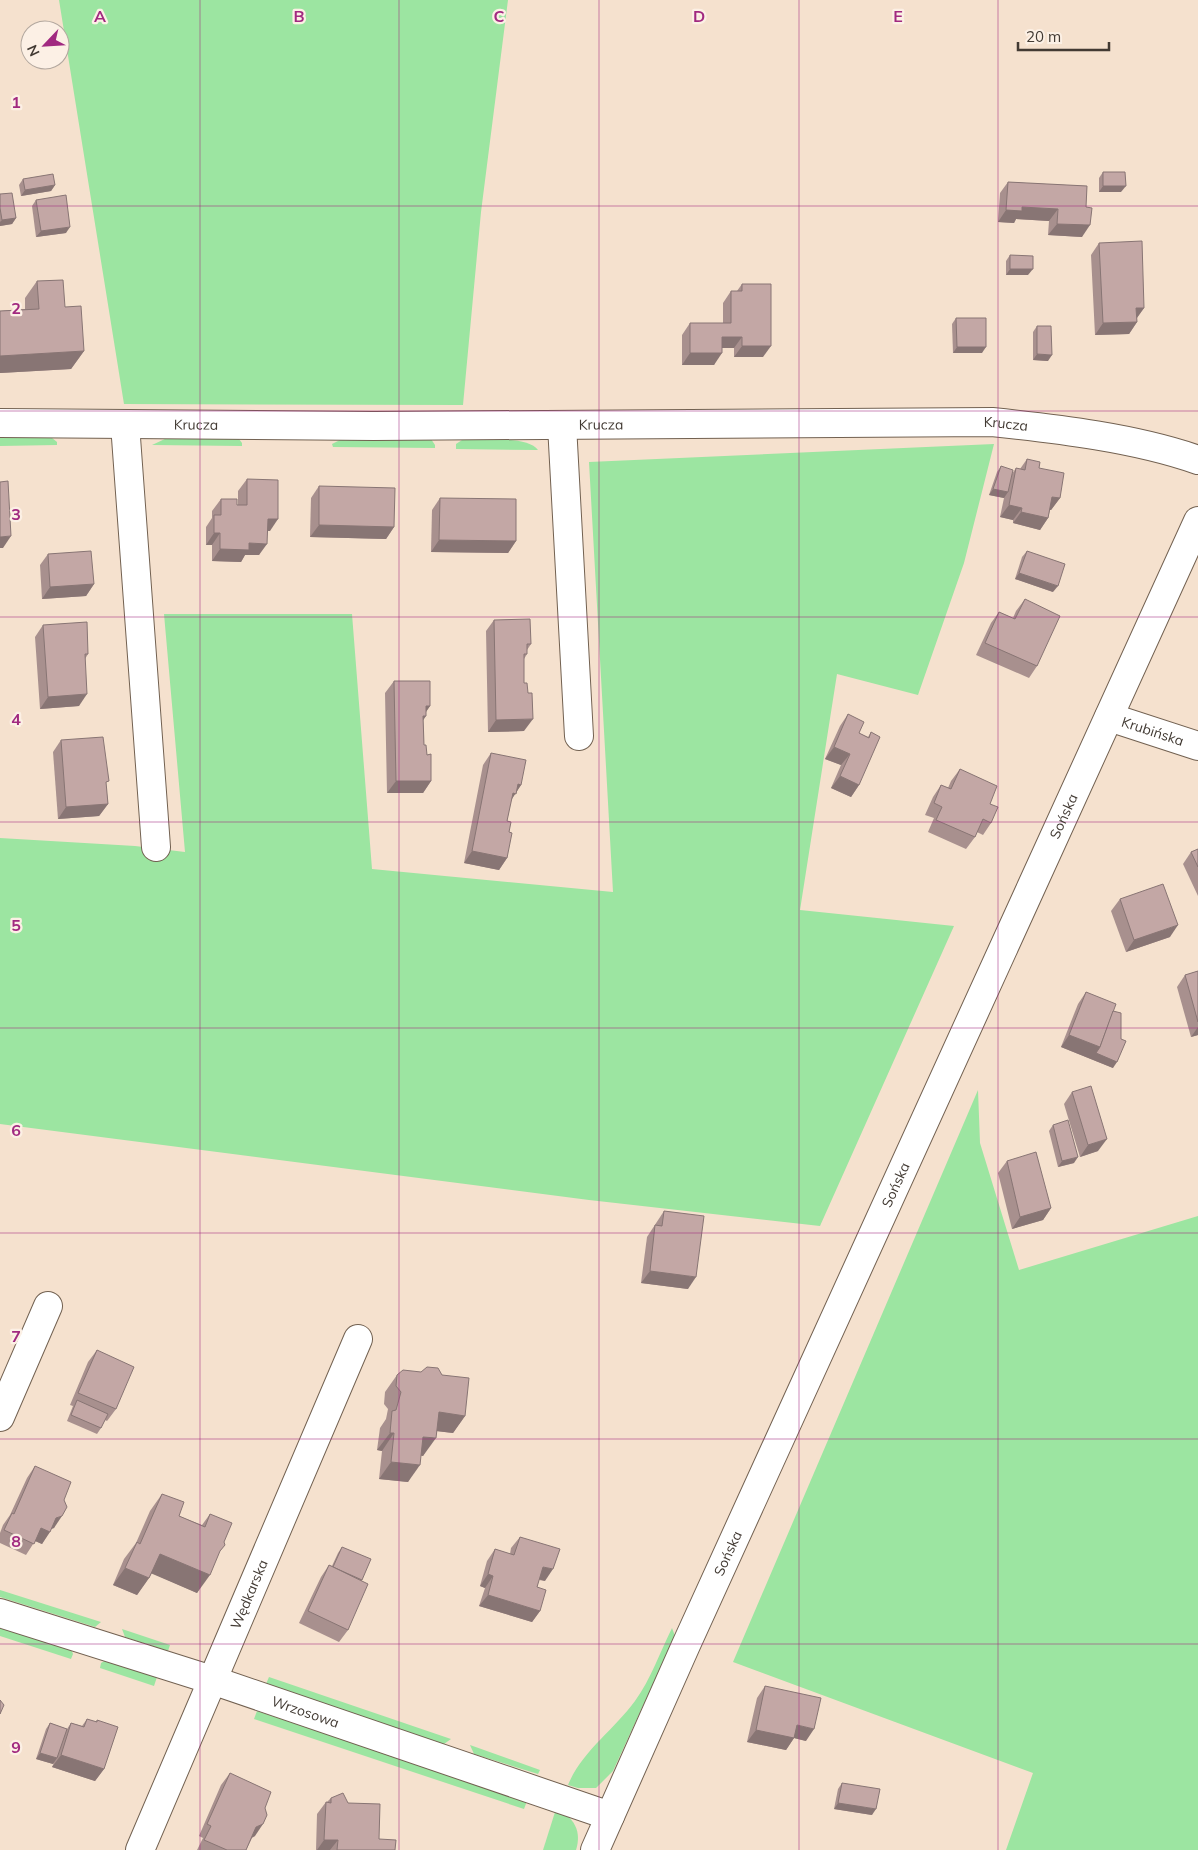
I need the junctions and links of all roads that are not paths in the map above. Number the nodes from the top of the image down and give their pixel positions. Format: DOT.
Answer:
graph roads {
  1 [pos="0,423"];
  2 [pos="125,424"];
  3 [pos="562,425"];
  4 [pos="1198,460"];
  5 [pos="1198,521"];
  6 [pos="1109,717"];
  7 [pos="579,736"];
  8 [pos="1198,746"];
  9 [pos="156,847"];
  10 [pos="48,1306"];
  11 [pos="358,1339"];
  12 [pos="0,1417"];
  13 [pos="0,1613"];
  14 [pos="212,1680"];
  15 [pos="610,1816"];
  16 [pos="140,1850"];
  17 [pos="595,1850"];
  1 -- 2 [label="street, Krucza"];
  2 -- 3 [label="street, Krucza"];
  2 -- 9 [label="street"];
  3 -- 4 [label="street, Krucza"];
  3 -- 7 [label="street"];
  5 -- 6 [label="street, Sońska"];
  6 -- 8 [label="street, Krubińska"];
  6 -- 15 [label="street, Sońska"];
  10 -- 12 [label="street"];
  11 -- 14 [label="street, Wędkarska"];
  13 -- 14 [label="street, Wrzosowa"];
  14 -- 15 [label="street, Wrzosowa"];
  14 -- 16 [label="street, Wędkarska"];
  15 -- 17 [label="street, Sońska"];
}
